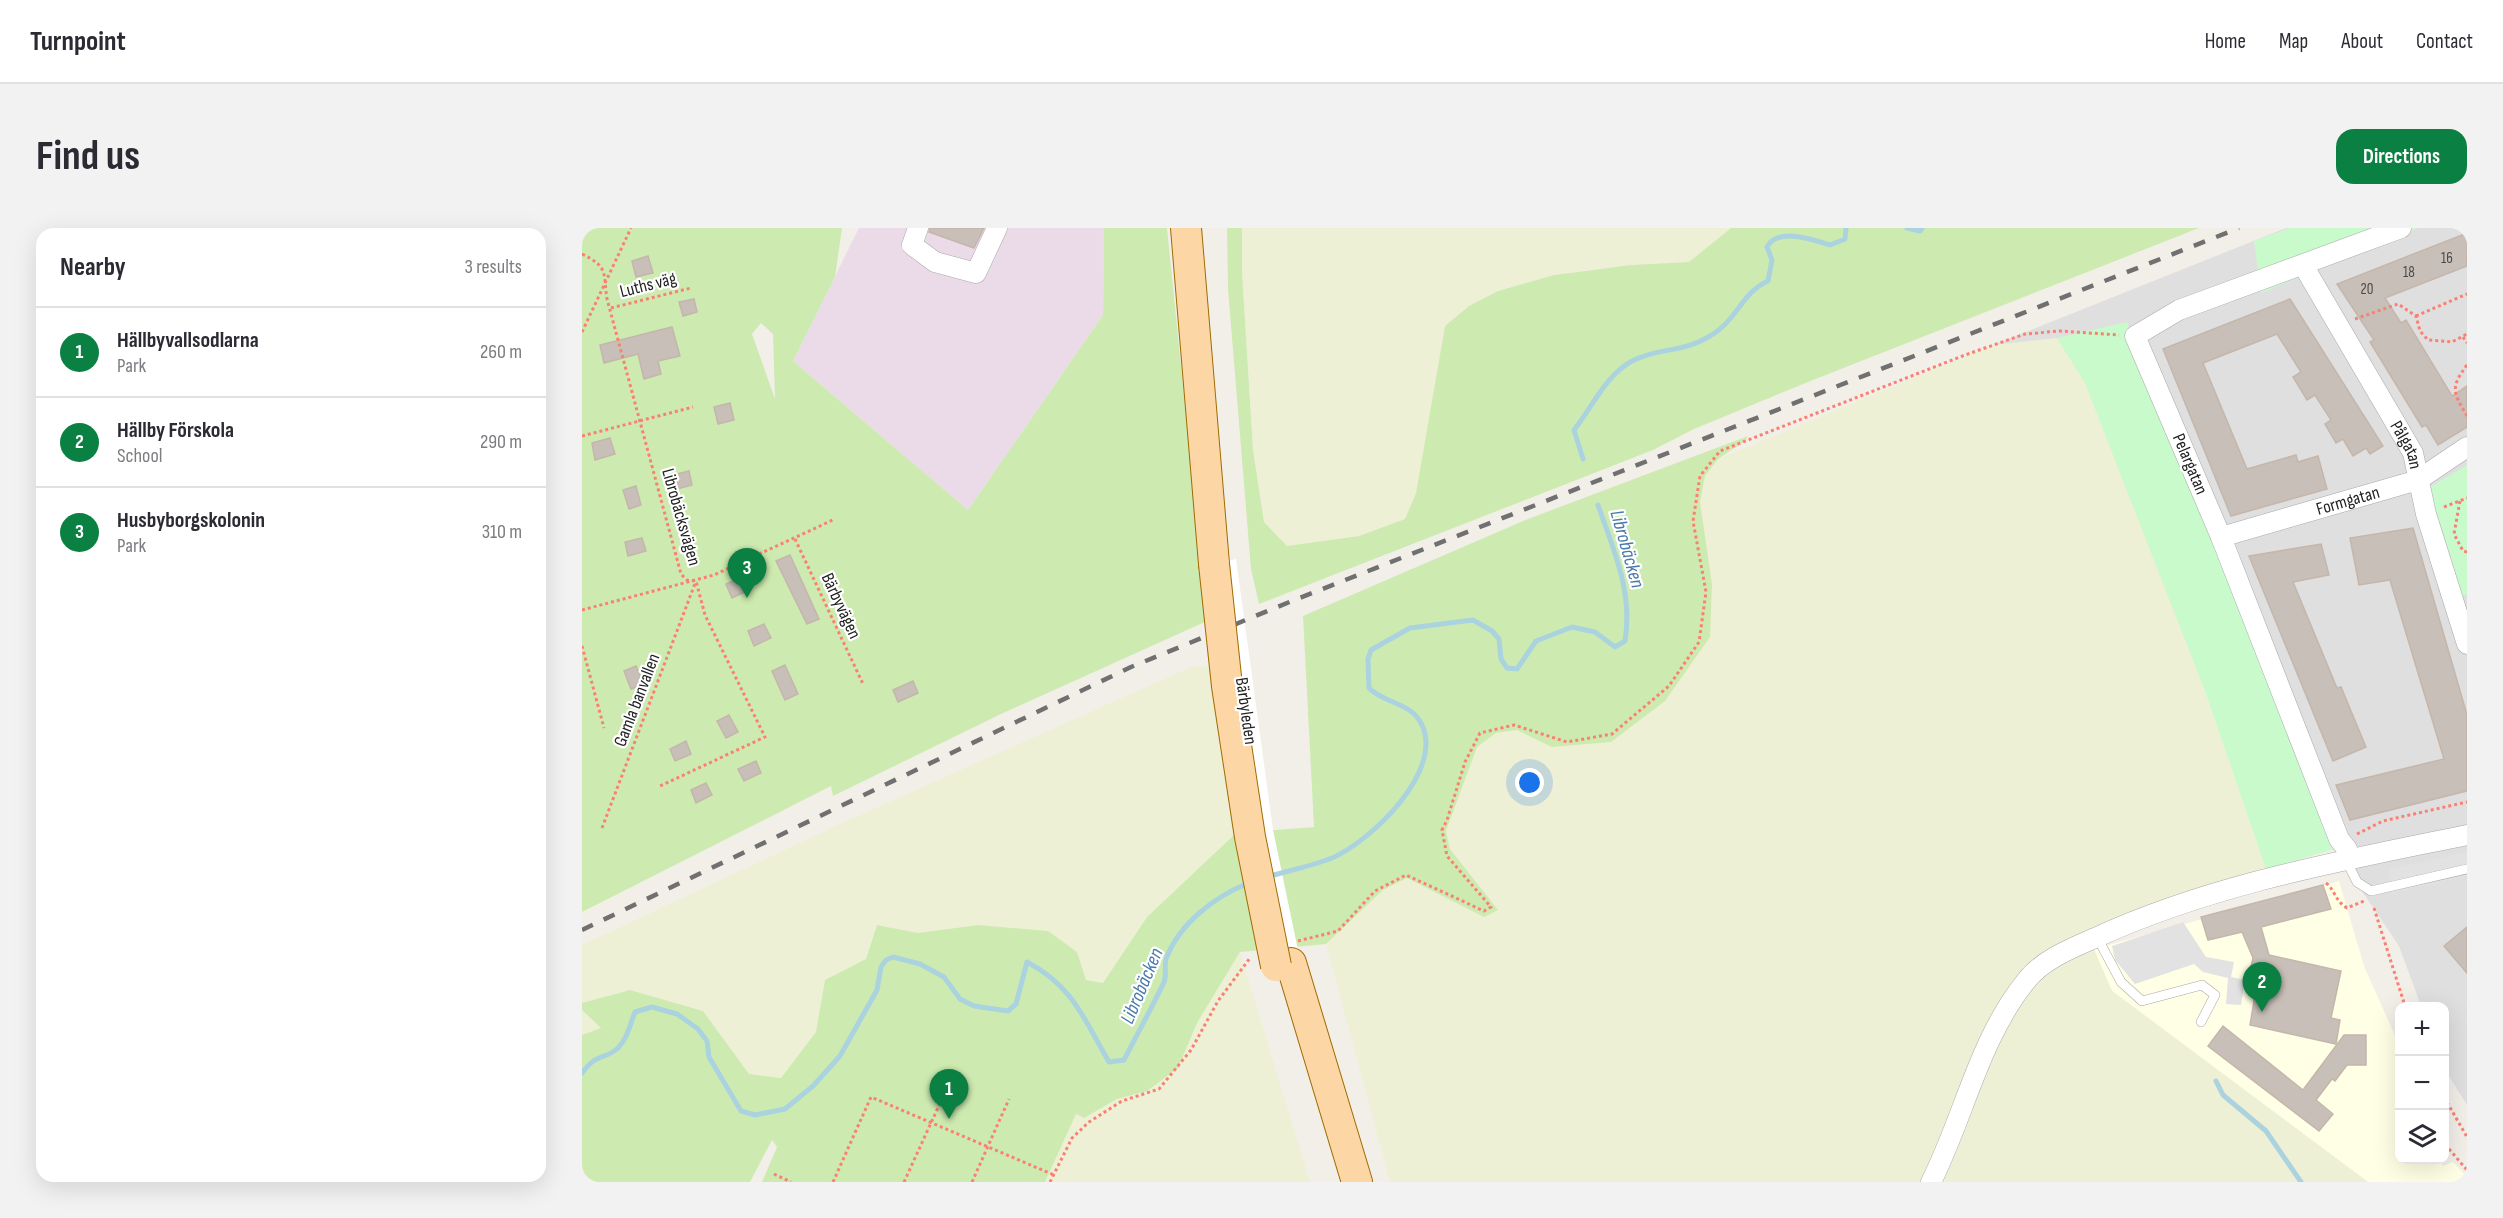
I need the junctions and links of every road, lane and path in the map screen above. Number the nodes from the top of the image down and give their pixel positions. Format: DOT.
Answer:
graph roads {
  1 [pos="631,228"];
  2 [pos="918,228"];
  3 [pos="998,228"];
  4 [pos="1186,228"];
  5 [pos="2401,228"];
  6 [pos="1204,237"];
  7 [pos="582,254"];
  8 [pos="2303,265"];
  9 [pos="604,283"];
  10 [pos="691,288"];
  11 [pos="2467,294"];
  12 [pos="611,308"];
  13 [pos="2416,316"];
  14 [pos="2354,320"];
  15 [pos="582,332"];
  16 [pos="2467,334"];
  17 [pos="2135,336"];
  18 [pos="2463,337"];
  19 [pos="2467,343"];
  20 [pos="2467,365"];
  21 [pos="693,407"];
  22 [pos="2467,416"];
  23 [pos="639,421"];
  24 [pos="582,436"];
  25 [pos="2467,447"];
  26 [pos="2418,480"];
  27 [pos="2467,498"];
  28 [pos="2460,501"];
  29 [pos="2426,514"];
  30 [pos="836,519"];
  31 [pos="2222,537"];
  32 [pos="795,539"];
  33 [pos="2467,552"];
  34 [pos="1221,563"];
  35 [pos="696,581"];
  36 [pos="2462,605"];
  37 [pos="582,610"];
  38 [pos="2467,644"];
  39 [pos="582,646"];
  40 [pos="863,684"];
  41 [pos="604,728"];
  42 [pos="660,786"];
  43 [pos="2467,802"];
  44 [pos="602,828"];
  45 [pos="2467,835"];
  46 [pos="2339,839"];
  47 [pos="2346,860"];
  48 [pos="2467,870"];
  49 [pos="2316,883"];
  50 [pos="2366,900"];
  51 [pos="2374,908"];
  52 [pos="2097,937"];
  53 [pos="1311,939"];
  54 [pos="1273,962"];
  55 [pos="2404,1002"];
  56 [pos="2201,1022"];
  57 [pos="952,1077"];
  58 [pos="1009,1098"];
  59 [pos="2449,1104"];
  60 [pos="930,1125"];
  61 [pos="2467,1137"];
  62 [pos="987,1148"];
  63 [pos="2449,1149"];
  64 [pos="2467,1170"];
  65 [pos="774,1174"];
  66 [pos="1054,1175"];
  67 [pos="791,1182"];
  68 [pos="832,1182"];
  69 [pos="904,1182"];
  70 [pos="972,1182"];
  71 [pos="1050,1182"];
  72 [pos="1339,1182"];
  73 [pos="1357,1182"];
  74 [pos="1931,1182"];
  1 -- 9 [label="path"];
  2 -- 3 [label="street"];
  4 -- 34 [label="main road, Bärbyleden"];
  5 -- 8 [label="street"];
  6 -- 34 [label="main road, Bärbyleden"];
  7 -- 9 [label="path, Librobäcksvägen"];
  8 -- 17 [label="street"];
  8 -- 26 [label="street, Pålgatan"];
  9 -- 12 [label="path, Librobäcksvägen"];
  9 -- 15 [label="path"];
  10 -- 12 [label="path, Luths väg"];
  11 -- 13 [label="path"];
  12 -- 23 [label="path, Librobäcksvägen"];
  13 -- 14 [label="path"];
  13 -- 18 [label="path"];
  16 -- 18 [label="path"];
  17 -- 31 [label="street, Pelargatan"];
  17 -- 53 [label="path"];
  18 -- 19 [label="path"];
  20 -- 22 [label="path"];
  21 -- 23 [label="path"];
  23 -- 24 [label="path"];
  23 -- 35 [label="path, Librobäcksvägen"];
  25 -- 26 [label="street, Formgatan"];
  26 -- 29 [label="street, Pålgatan"];
  26 -- 31 [label="street, Formgatan"];
  27 -- 28 [label="path"];
  28 -- 29 [label="path"];
  28 -- 33 [label="path"];
  29 -- 36 [label="street, Pålgatan"];
  30 -- 32 [label="path"];
  31 -- 46 [label="street, Pelargatan"];
  32 -- 35 [label="path"];
  32 -- 40 [label="path, Bärbyvägen"];
  34 -- 54 [label="main road, Bärbyleden"];
  35 -- 37 [label="path"];
  35 -- 42 [label="path, Librobäcksvägen"];
  35 -- 44 [label="path, Gamla banvallen"];
  36 -- 38 [label="street, Pålgatan"];
  39 -- 41 [label="path"];
  43 -- 46 [label="path"];
  45 -- 47 [label="street"];
  46 -- 47 [label="street, Pelargatan"];
  47 -- 48 [label="lane"];
  47 -- 52 [label="street"];
  49 -- 50 [label="path"];
  51 -- 55 [label="path"];
  52 -- 56 [label="lane"];
  52 -- 74 [label="street"];
  54 -- 66 [label="path"];
  54 -- 72 [label="main road, Bärbyleden"];
  54 -- 73 [label="main road, Bärbyleden"];
  57 -- 60 [label="path"];
  58 -- 62 [label="path"];
  59 -- 61 [label="path"];
  60 -- 62 [label="path"];
  60 -- 68 [label="path"];
  60 -- 69 [label="path"];
  62 -- 66 [label="path"];
  62 -- 70 [label="path"];
  63 -- 64 [label="path"];
  65 -- 67 [label="path"];
  66 -- 71 [label="path"];
}
